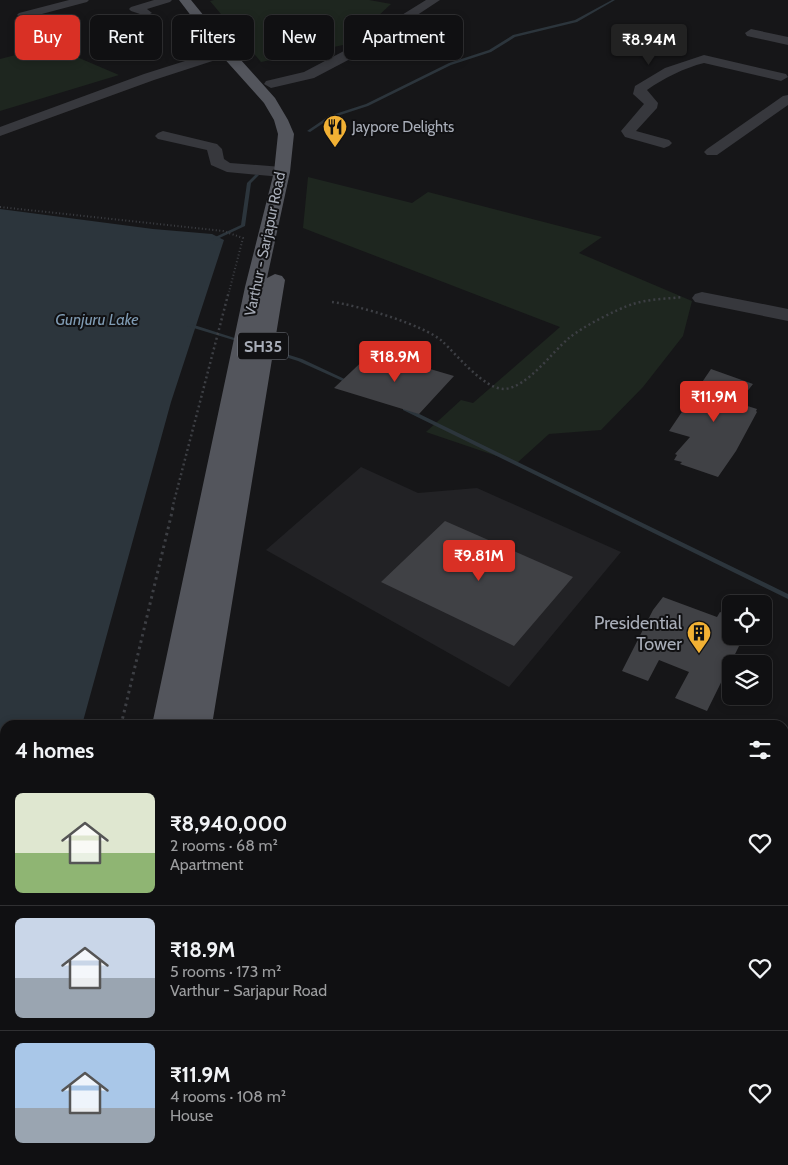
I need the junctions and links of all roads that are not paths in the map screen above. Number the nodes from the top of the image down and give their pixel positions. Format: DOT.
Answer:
graph roads {
  1 [pos="84,0"];
  2 [pos="166,0"];
  3 [pos="185,0"];
  4 [pos="197,0"];
  5 [pos="434,0"];
  6 [pos="146,13"];
  7 [pos="23,15"];
  8 [pos="197,15"];
  9 [pos="751,33"];
  10 [pos="788,41"];
  11 [pos="201,60"];
  12 [pos="233,60"];
  13 [pos="786,77"];
  14 [pos="271,84"];
  15 [pos="788,99"];
  16 [pos="0,132"];
  17 [pos="162,136"];
  18 [pos="664,143"];
  19 [pos="712,152"];
  20 [pos="282,172"];
  21 [pos="702,298"];
  22 [pos="788,315"];
  23 [pos="169,720"];
  24 [pos="197,720"];
  1 -- 7 [label="street"];
  2 -- 6 [label="street"];
  3 -- 8 [label="main road, Varthur - Sarjapur Road / SH35"];
  4 -- 14 [label="main road, Varthur - Sarjapur Road / SH35"];
  5 -- 14 [label="street"];
  9 -- 10 [label="street"];
  11 -- 16 [label="street"];
  12 -- 20 [label="main road, Varthur - Sarjapur Road / SH35"];
  13 -- 18 [label="street"];
  14 -- 24 [label="main road, Varthur - Sarjapur Road / SH35"];
  15 -- 19 [label="street"];
  17 -- 20 [label="street"];
  20 -- 23 [label="main road, Varthur - Sarjapur Road / SH35"];
  21 -- 22 [label="street"];
}
